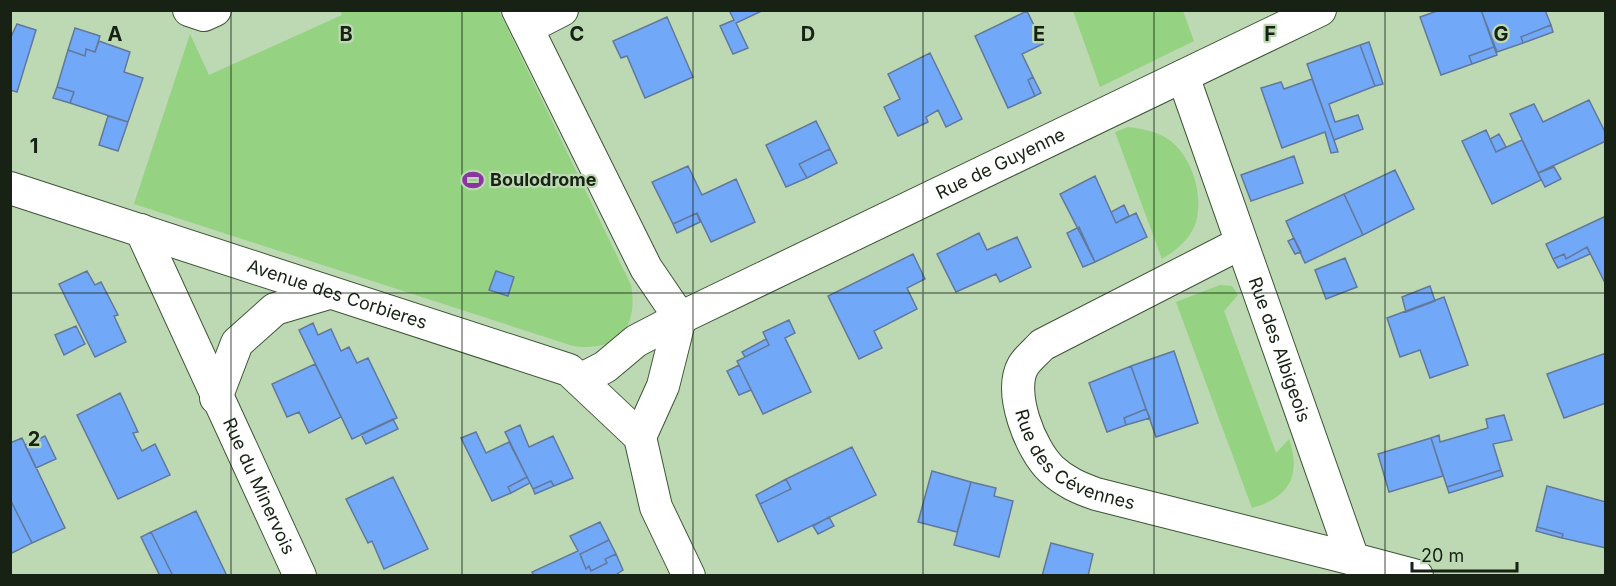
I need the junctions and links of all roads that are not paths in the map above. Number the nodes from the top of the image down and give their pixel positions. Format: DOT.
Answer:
graph roads {
  1 [pos="189,10"];
  2 [pos="215,10"];
  3 [pos="562,10"];
  4 [pos="1320,10"];
  5 [pos="523,19"];
  6 [pos="1183,76"];
  7 [pos="10,188"];
  8 [pos="141,230"];
  9 [pos="1241,243"];
  10 [pos="329,294"];
  11 [pos="680,318"];
  12 [pos="580,380"];
  13 [pos="216,398"];
  14 [pos="640,437"];
  15 [pos="1353,559"];
  16 [pos="300,576"];
  17 [pos="689,576"];
  18 [pos="1417,576"];
  1 -- 2 [label="street"];
  3 -- 5 [label="street"];
  4 -- 6 [label="street, Rue de Guyenne"];
  5 -- 11 [label="street"];
  6 -- 9 [label="street, Rue des Albigeois"];
  6 -- 11 [label="street, Rue de Guyenne"];
  7 -- 8 [label="street, Avenue des Corbieres"];
  8 -- 10 [label="street, Avenue des Corbieres"];
  8 -- 13 [label="street, Rue du Minervois"];
  9 -- 15 [label="street, Rue des Albigeois"];
  9 -- 15 [label="street, Rue des Cévennes"];
  10 -- 12 [label="street, Avenue des Corbieres"];
  10 -- 13 [label="street, Rue du Minervois"];
  11 -- 12 [label="street, Rue de Guyenne"];
  11 -- 14 [label="street"];
  12 -- 14 [label="street, Avenue des Corbieres"];
  13 -- 16 [label="street, Rue du Minervois"];
  14 -- 17 [label="street"];
  15 -- 18 [label="street"];
}
